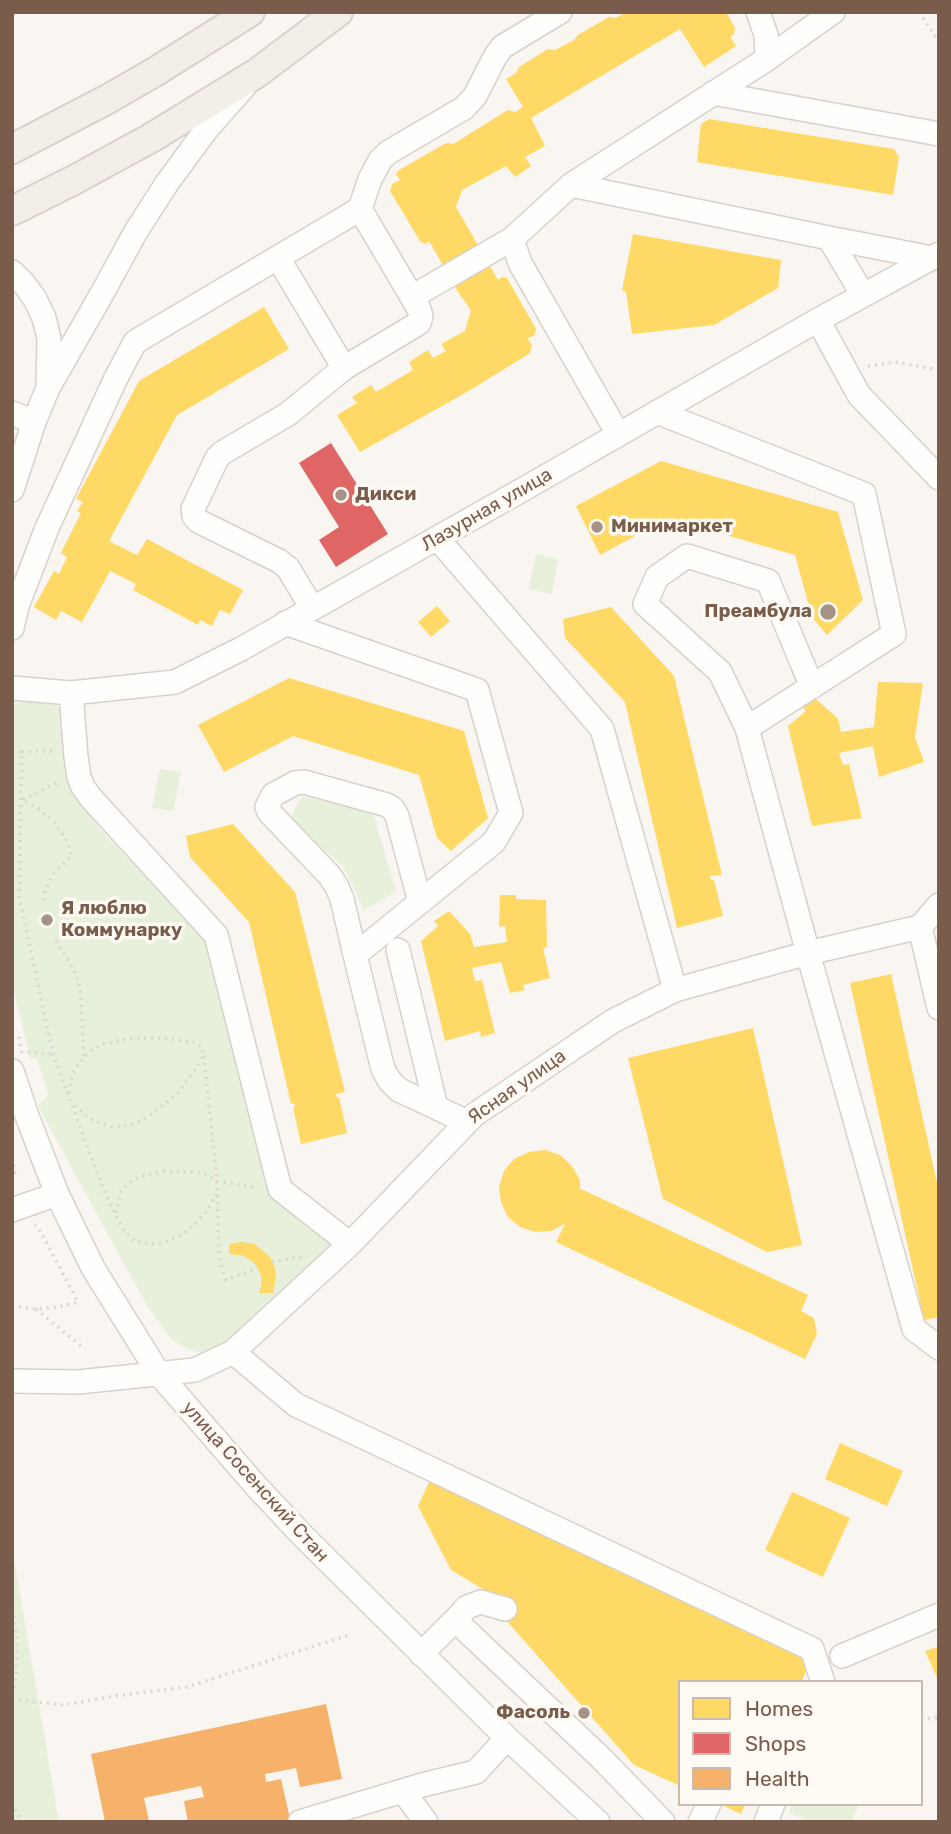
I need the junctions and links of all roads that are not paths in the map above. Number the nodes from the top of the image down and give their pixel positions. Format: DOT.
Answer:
graph roads {
  1 [pos="250,12"];
  2 [pos="338,12"];
  3 [pos="559,12"];
  4 [pos="758,12"];
  5 [pos="833,12"];
  6 [pos="767,59"];
  7 [pos="257,73"];
  8 [pos="713,93"];
  9 [pos="939,134"];
  10 [pos="12,149"];
  11 [pos="571,185"];
  12 [pos="360,209"];
  13 [pos="12,211"];
  14 [pos="829,238"];
  15 [pos="512,239"];
  16 [pos="935,256"];
  17 [pos="278,257"];
  18 [pos="12,272"];
  19 [pos="863,295"];
  20 [pos="412,297"];
  21 [pos="818,320"];
  22 [pos="344,368"];
  23 [pos="48,388"];
  24 [pos="657,412"];
  25 [pos="12,413"];
  26 [pos="34,422"];
  27 [pos="618,435"];
  28 [pos="939,478"];
  29 [pos="12,491"];
  30 [pos="437,538"];
  31 [pos="312,608"];
  32 [pos="285,623"];
  33 [pos="12,628"];
  34 [pos="812,687"];
  35 [pos="12,688"];
  36 [pos="71,693"];
  37 [pos="747,728"];
  38 [pos="420,902"];
  39 [pos="939,905"];
  40 [pos="920,927"];
  41 [pos="398,950"];
  42 [pos="808,953"];
  43 [pos="355,955"];
  44 [pos="675,990"];
  45 [pos="939,1008"];
  46 [pos="12,1071"];
  47 [pos="436,1107"];
  48 [pos="467,1122"];
  49 [pos="57,1194"];
  50 [pos="12,1210"];
  51 [pos="350,1244"];
  52 [pos="939,1348"];
  53 [pos="233,1352"];
  54 [pos="159,1374"];
  55 [pos="12,1381"];
  56 [pos="505,1609"];
  57 [pos="939,1615"];
  58 [pos="455,1620"];
  59 [pos="421,1654"];
  60 [pos="842,1656"];
  61 [pos="822,1680"];
  62 [pos="507,1738"];
  63 [pos="403,1791"];
  64 [pos="708,1806"];
  65 [pos="307,1821"];
  66 [pos="426,1822"];
  67 [pos="598,1822"];
  68 [pos="663,1822"];
  69 [pos="700,1822"];
  1 -- 10 [label="main road"];
  2 -- 7 [label="main road"];
  3 -- 12 [label="street"];
  4 -- 6 [label="street"];
  5 -- 6 [label="street"];
  6 -- 8 [label="street"];
  7 -- 13 [label="main road"];
  7 -- 23 [label="street"];
  8 -- 9 [label="street"];
  8 -- 11 [label="street"];
  11 -- 14 [label="street"];
  11 -- 15 [label="street"];
  12 -- 17 [label="street"];
  12 -- 20 [label="street"];
  14 -- 16 [label="street"];
  14 -- 19 [label="street"];
  15 -- 20 [label="street"];
  15 -- 27 [label="street"];
  16 -- 19 [label="street, Лазурная улица"];
  17 -- 22 [label="street"];
  17 -- 33 [label="street"];
  18 -- 23 [label="street"];
  19 -- 21 [label="street, Лазурная улица"];
  20 -- 22 [label="street"];
  21 -- 24 [label="street, Лазурная улица"];
  21 -- 28 [label="street"];
  22 -- 31 [label="street"];
  23 -- 26 [label="street"];
  24 -- 27 [label="street, Лазурная улица"];
  24 -- 34 [label="street"];
  25 -- 26 [label="street"];
  26 -- 29 [label="street"];
  27 -- 30 [label="street, Лазурная улица"];
  30 -- 31 [label="street, Лазурная улица"];
  30 -- 44 [label="street"];
  31 -- 32 [label="street, Лазурная улица"];
  32 -- 36 [label="street, Лазурная улица"];
  32 -- 38 [label="street"];
  34 -- 37 [label="street"];
  34 -- 37 [label="street"];
  35 -- 36 [label="street, Лазурная улица"];
  36 -- 51 [label="street"];
  37 -- 42 [label="street"];
  38 -- 43 [label="street"];
  38 -- 43 [label="street"];
  39 -- 40 [label="street"];
  40 -- 42 [label="street, Ясная улица"];
  40 -- 45 [label="street"];
  41 -- 47 [label="street"];
  42 -- 44 [label="street, Ясная улица"];
  42 -- 52 [label="street"];
  43 -- 47 [label="street"];
  44 -- 48 [label="street, Ясная улица"];
  46 -- 49 [label="street, улица Сосенский Стан"];
  47 -- 48 [label="street"];
  48 -- 51 [label="street, Ясная улица"];
  49 -- 50 [label="street"];
  49 -- 54 [label="street, улица Сосенский Стан"];
  51 -- 53 [label="street, Ясная улица"];
  53 -- 54 [label="street, Ясная улица"];
  53 -- 61 [label="street"];
  54 -- 55 [label="street, Ясная улица"];
  54 -- 59 [label="street, улица Сосенский Стан"];
  56 -- 58 [label="street"];
  57 -- 60 [label="street"];
  58 -- 59 [label="street"];
  58 -- 68 [label="street"];
  59 -- 62 [label="street, улица Сосенский Стан"];
  62 -- 63 [label="street"];
  62 -- 67 [label="street, улица Сосенский Стан"];
  63 -- 65 [label="street"];
  63 -- 66 [label="street"];
  64 -- 69 [label="street"];
}
